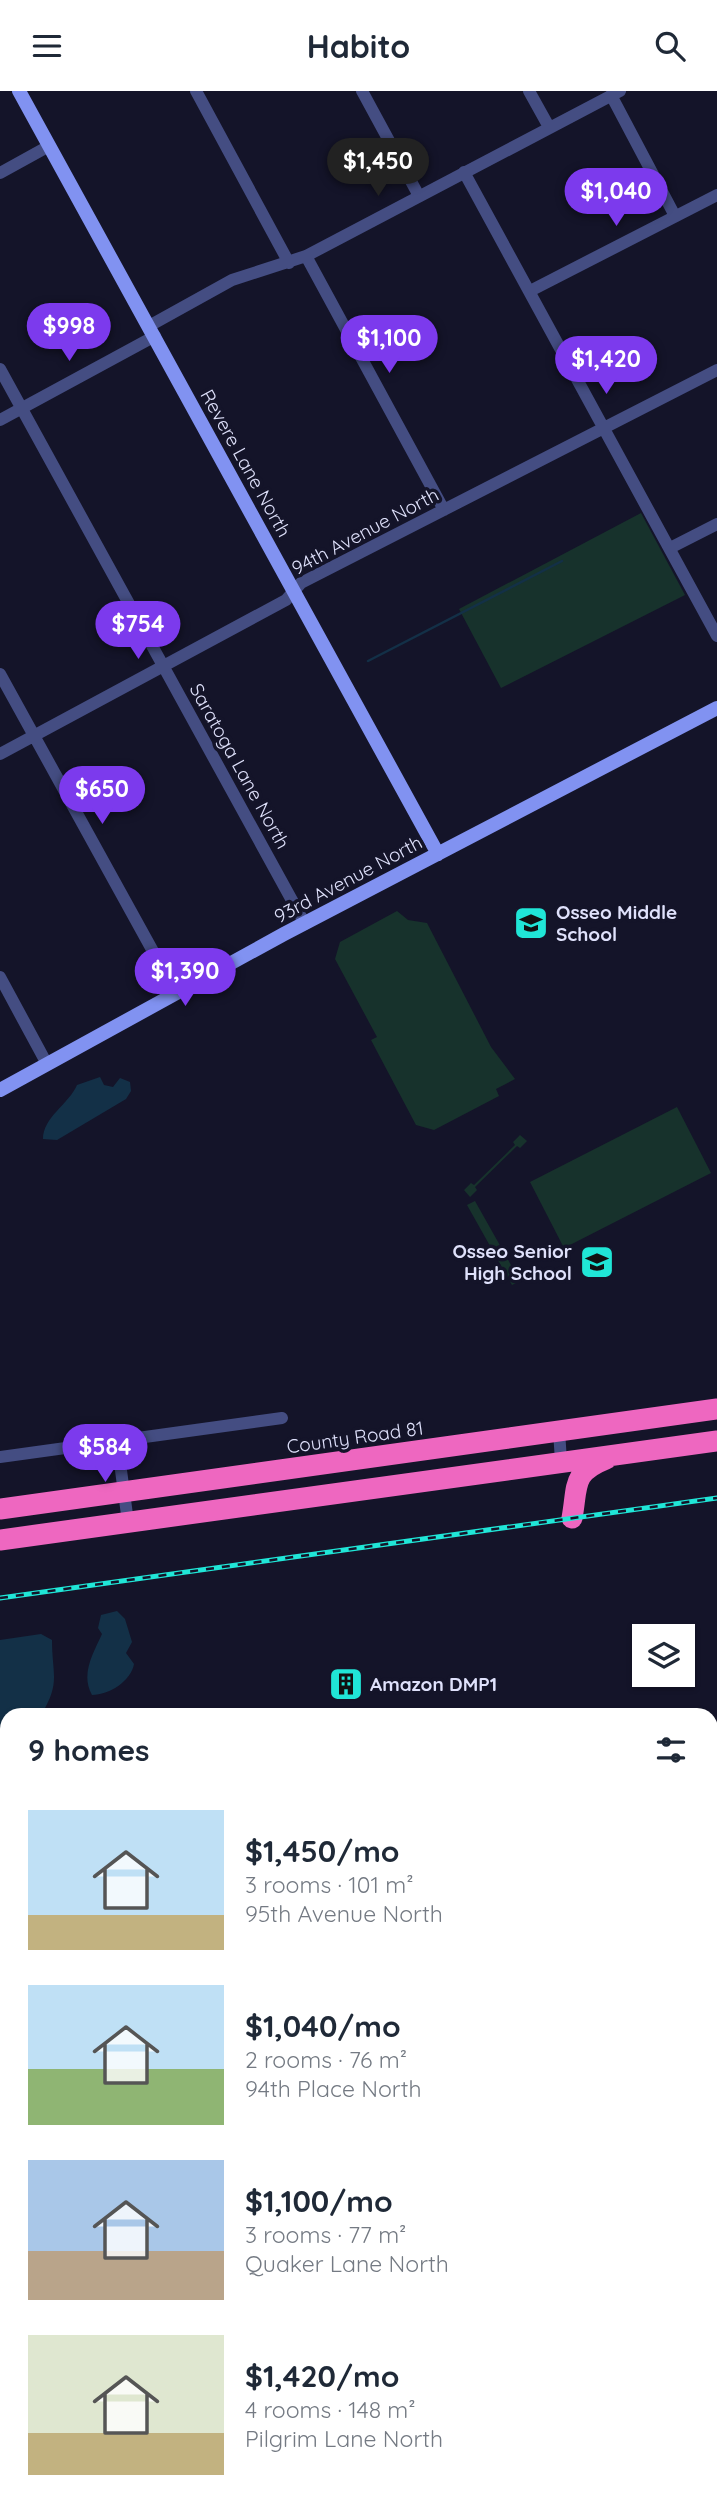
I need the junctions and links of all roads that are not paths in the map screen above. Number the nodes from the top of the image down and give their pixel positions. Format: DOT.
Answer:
graph roads {
  1 [pos="19,91"];
  2 [pos="196,91"];
  3 [pos="362,91"];
  4 [pos="529,91"];
  5 [pos="615,93"];
  6 [pos="549,127"];
  7 [pos="49,146"];
  8 [pos="464,172"];
  9 [pos="0,173"];
  10 [pos="717,195"];
  11 [pos="419,196"];
  12 [pos="676,216"];
  13 [pos="306,256"];
  14 [pos="289,263"];
  15 [pos="530,291"];
  16 [pos="152,331"];
  17 [pos="0,369"];
  18 [pos="717,370"];
  19 [pos="22,408"];
  20 [pos="0,420"];
  21 [pos="604,428"];
  22 [pos="444,510"];
  23 [pos="717,524"];
  24 [pos="670,548"];
  25 [pos="294,592"];
  26 [pos="717,636"];
  27 [pos="164,666"];
  28 [pos="0,674"];
  29 [pos="717,708"];
  30 [pos="34,736"];
  31 [pos="0,754"];
  32 [pos="438,854"];
  33 [pos="305,924"];
  34 [pos="0,977"];
  35 [pos="176,993"];
  36 [pos="47,1064"];
  37 [pos="0,1090"];
  38 [pos="717,1409"];
  39 [pos="282,1418"];
  40 [pos="559,1431"];
  41 [pos="117,1441"];
  42 [pos="717,1441"];
  43 [pos="617,1454"];
  44 [pos="0,1457"];
  45 [pos="561,1461"];
  46 [pos="123,1492"];
  47 [pos="0,1509"];
  48 [pos="128,1523"];
  49 [pos="0,1540"];
  1 -- 7 [label="street, Revere Lane North"];
  2 -- 14 [label="street"];
  3 -- 11 [label="street"];
  4 -- 6 [label="street"];
  5 -- 6 [label="street"];
  5 -- 12 [label="street"];
  6 -- 8 [label="street"];
  7 -- 9 [label="street"];
  7 -- 16 [label="street, Revere Lane North"];
  8 -- 11 [label="street"];
  8 -- 15 [label="street"];
  10 -- 12 [label="street"];
  11 -- 13 [label="street"];
  12 -- 15 [label="street"];
  13 -- 14 [label="street"];
  13 -- 22 [label="street"];
  14 -- 16 [label="street"];
  15 -- 21 [label="street"];
  16 -- 19 [label="street"];
  16 -- 25 [label="street, Revere Lane North"];
  17 -- 19 [label="street, Saratoga Lane North"];
  18 -- 21 [label="street, 94th Avenue North"];
  19 -- 20 [label="street"];
  19 -- 27 [label="street, Saratoga Lane North"];
  21 -- 22 [label="street, 94th Avenue North"];
  21 -- 24 [label="street"];
  22 -- 25 [label="street, 94th Avenue North"];
  23 -- 24 [label="street"];
  24 -- 26 [label="street"];
  25 -- 27 [label="street, 94th Avenue North"];
  25 -- 32 [label="street, Revere Lane North"];
  27 -- 30 [label="street, 94th Avenue North"];
  27 -- 33 [label="street, Saratoga Lane North"];
  28 -- 30 [label="street"];
  29 -- 32 [label="street, 93rd Avenue North"];
  30 -- 31 [label="street, 94th Avenue North"];
  30 -- 35 [label="street"];
  32 -- 33 [label="street, 93rd Avenue North"];
  33 -- 35 [label="street, 93rd Avenue North"];
  34 -- 36 [label="street"];
  35 -- 36 [label="street, 93rd Avenue North"];
  36 -- 37 [label="street, 93rd Avenue North"];
  38 -- 40 [label="highway, County Road 81"];
  39 -- 41 [label="street"];
  40 -- 45 [label="street"];
  40 -- 46 [label="highway, County Road 81"];
  41 -- 44 [label="street"];
  41 -- 46 [label="street"];
  42 -- 43 [label="highway"];
  43 -- 45 [label="highway"];
  43 -- 45 [label="highway"];
  45 -- 48 [label="highway"];
  46 -- 47 [label="highway, County Road 81"];
  46 -- 48 [label="street"];
  48 -- 49 [label="highway"];
}
